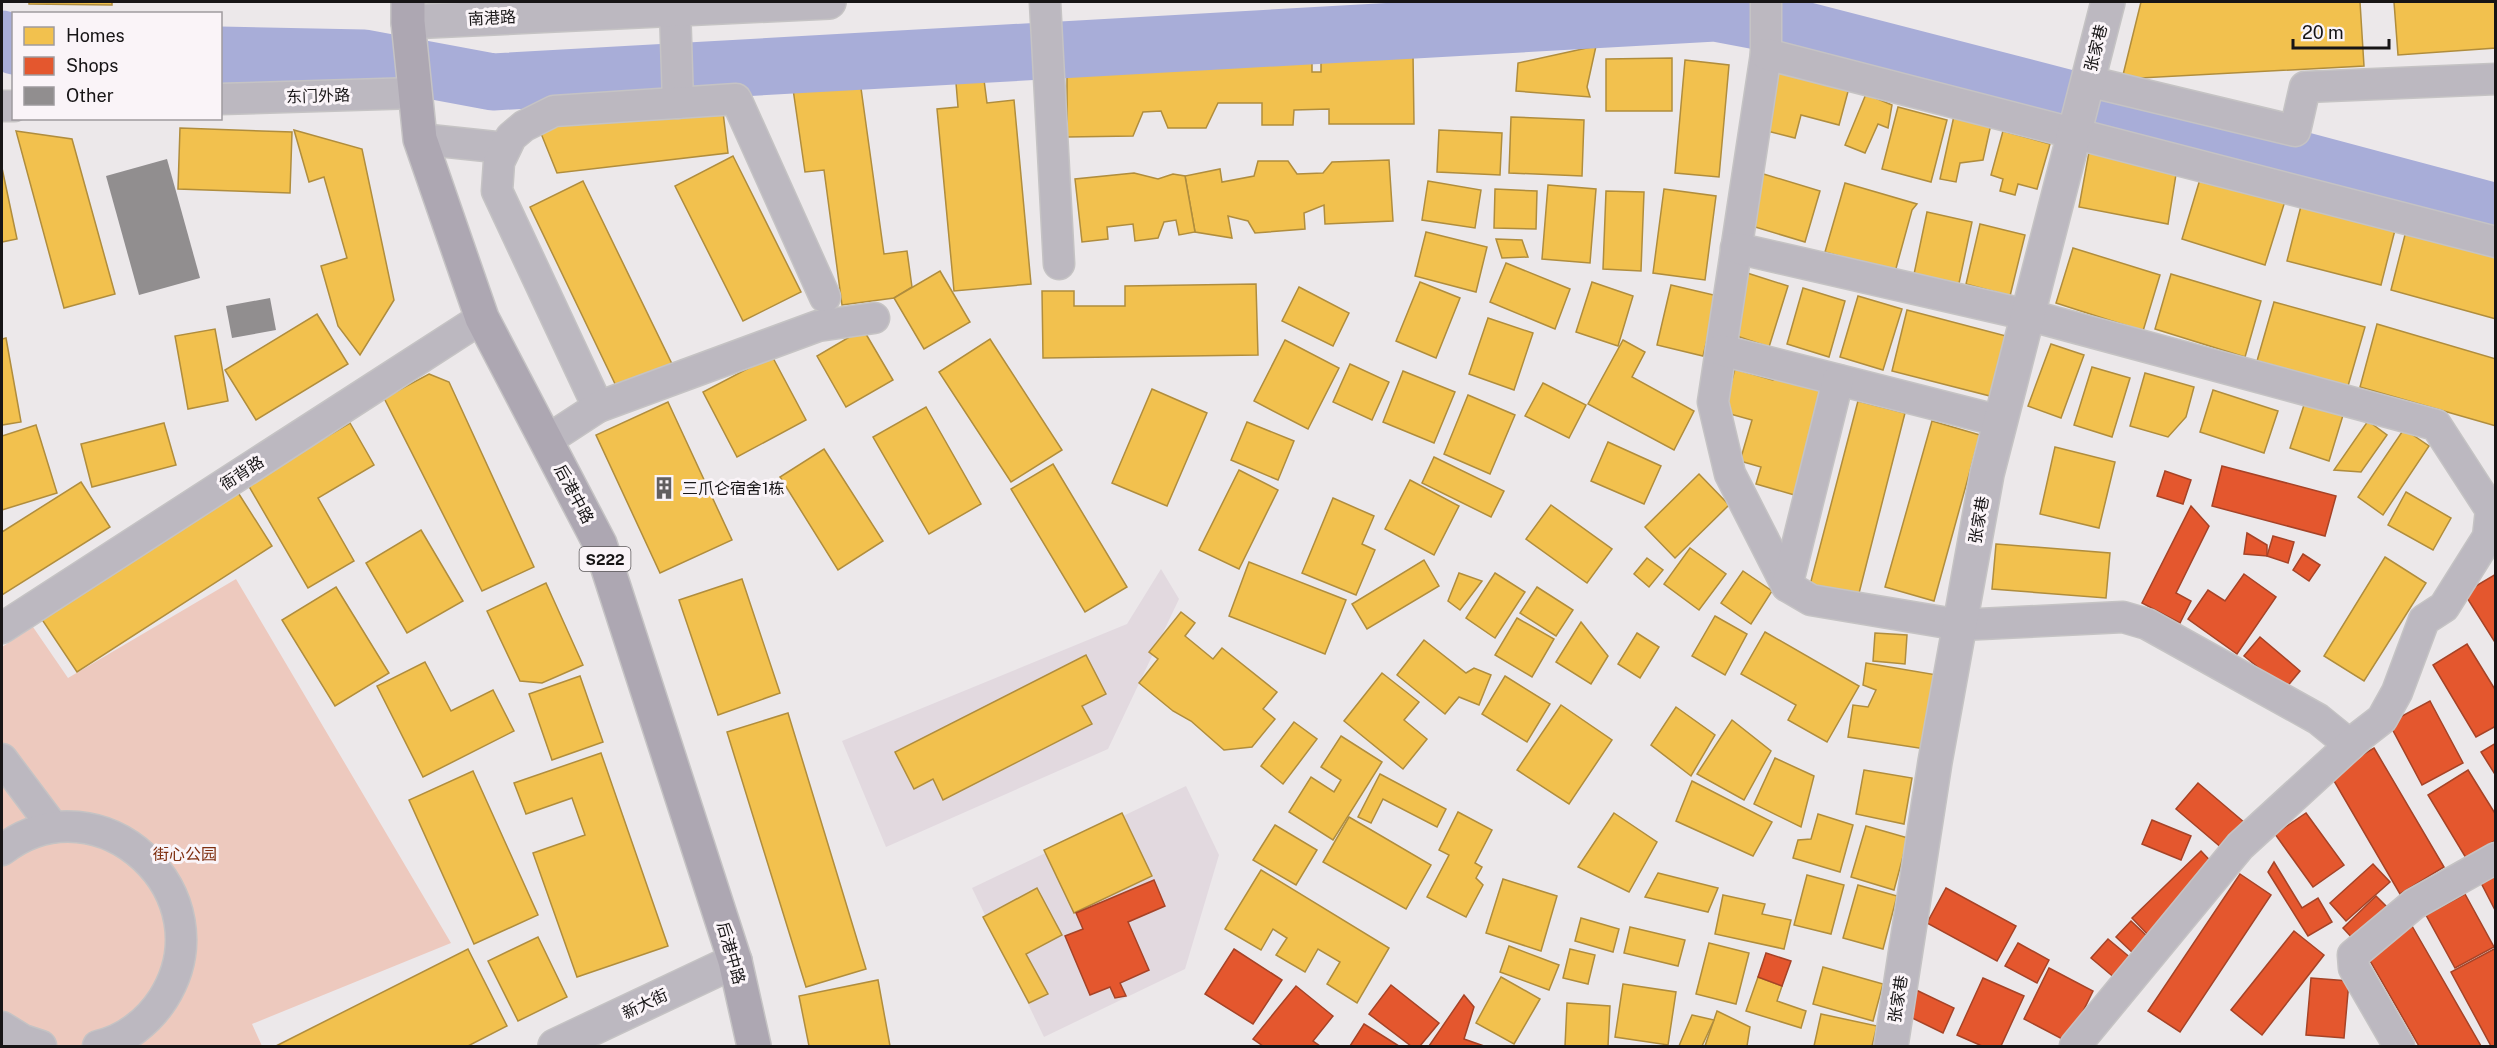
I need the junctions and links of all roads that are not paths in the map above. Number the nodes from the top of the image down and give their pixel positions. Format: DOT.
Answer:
graph roads {
  1 [pos="829,2"];
  2 [pos="1045,2"];
  3 [pos="1766,2"];
  4 [pos="2108,2"];
  5 [pos="675,10"];
  6 [pos="408,16"];
  7 [pos="1766,54"];
  8 [pos="2496,79"];
  9 [pos="2087,81"];
  10 [pos="415,91"];
  11 [pos="222,99"];
  12 [pos="678,103"];
  13 [pos="2073,134"];
  14 [pos="420,139"];
  15 [pos="505,148"];
  16 [pos="2496,242"];
  17 [pos="1736,248"];
  18 [pos="1059,264"];
  19 [pos="825,297"];
  20 [pos="2028,315"];
  21 [pos="482,318"];
  22 [pos="874,318"];
  23 [pos="1721,350"];
  24 [pos="1838,380"];
  25 [pos="598,407"];
  26 [pos="2000,421"];
  27 [pos="546,441"];
  28 [pos="1788,586"];
  29 [pos="1960,625"];
  30 [pos="2,628"];
  31 [pos="2350,745"];
  32 [pos="2,759"];
  33 [pos="53,827"];
  34 [pos="2,850"];
  35 [pos="2496,858"];
  36 [pos="735,961"];
  37 [pos="2,1027"];
  38 [pos="148,1035"];
  39 [pos="42,1047"];
  40 [pos="98,1047"];
  41 [pos="555,1047"];
  42 [pos="754,1047"];
  43 [pos="1891,1047"];
  44 [pos="2075,1047"];
  45 [pos="2399,1047"];
  1 -- 5 [label="street, 南港路"];
  2 -- 18 [label="street"];
  3 -- 7 [label="street"];
  4 -- 9 [label="street, 张家巷"];
  5 -- 6 [label="street, 南港路"];
  5 -- 12 [label="street"];
  6 -- 10 [label="main road, S222"];
  7 -- 13 [label="street"];
  7 -- 17 [label="street"];
  8 -- 9 [label="street"];
  9 -- 13 [label="street, 张家巷"];
  10 -- 11 [label="street, 东门外路"];
  10 -- 14 [label="main road, 后港中路 / S222"];
  12 -- 15 [label="street"];
  12 -- 19 [label="street"];
  13 -- 16 [label="street"];
  13 -- 20 [label="street, 张家巷"];
  14 -- 15 [label="street"];
  14 -- 21 [label="main road, 后港中路 / S222"];
  15 -- 25 [label="street"];
  17 -- 20 [label="street"];
  17 -- 23 [label="street"];
  20 -- 26 [label="street, 张家巷"];
  20 -- 31 [label="street"];
  21 -- 27 [label="main road, 后港中路 / S222"];
  21 -- 30 [label="street, 衙背路"];
  22 -- 25 [label="street"];
  23 -- 24 [label="street"];
  23 -- 28 [label="street"];
  24 -- 26 [label="street"];
  24 -- 28 [label="street"];
  25 -- 27 [label="street"];
  26 -- 29 [label="street, 张家巷"];
  27 -- 36 [label="main road, 后港中路 / S222"];
  28 -- 29 [label="street"];
  29 -- 31 [label="street"];
  29 -- 43 [label="street, 张家巷"];
  31 -- 44 [label="street"];
  32 -- 33 [label="street"];
  33 -- 34 [label="street"];
  33 -- 38 [label="street"];
  35 -- 45 [label="street"];
  36 -- 41 [label="street, 新大街"];
  36 -- 42 [label="main road, 后港中路 / S222"];
  37 -- 39 [label="street"];
  38 -- 40 [label="street"];
}
